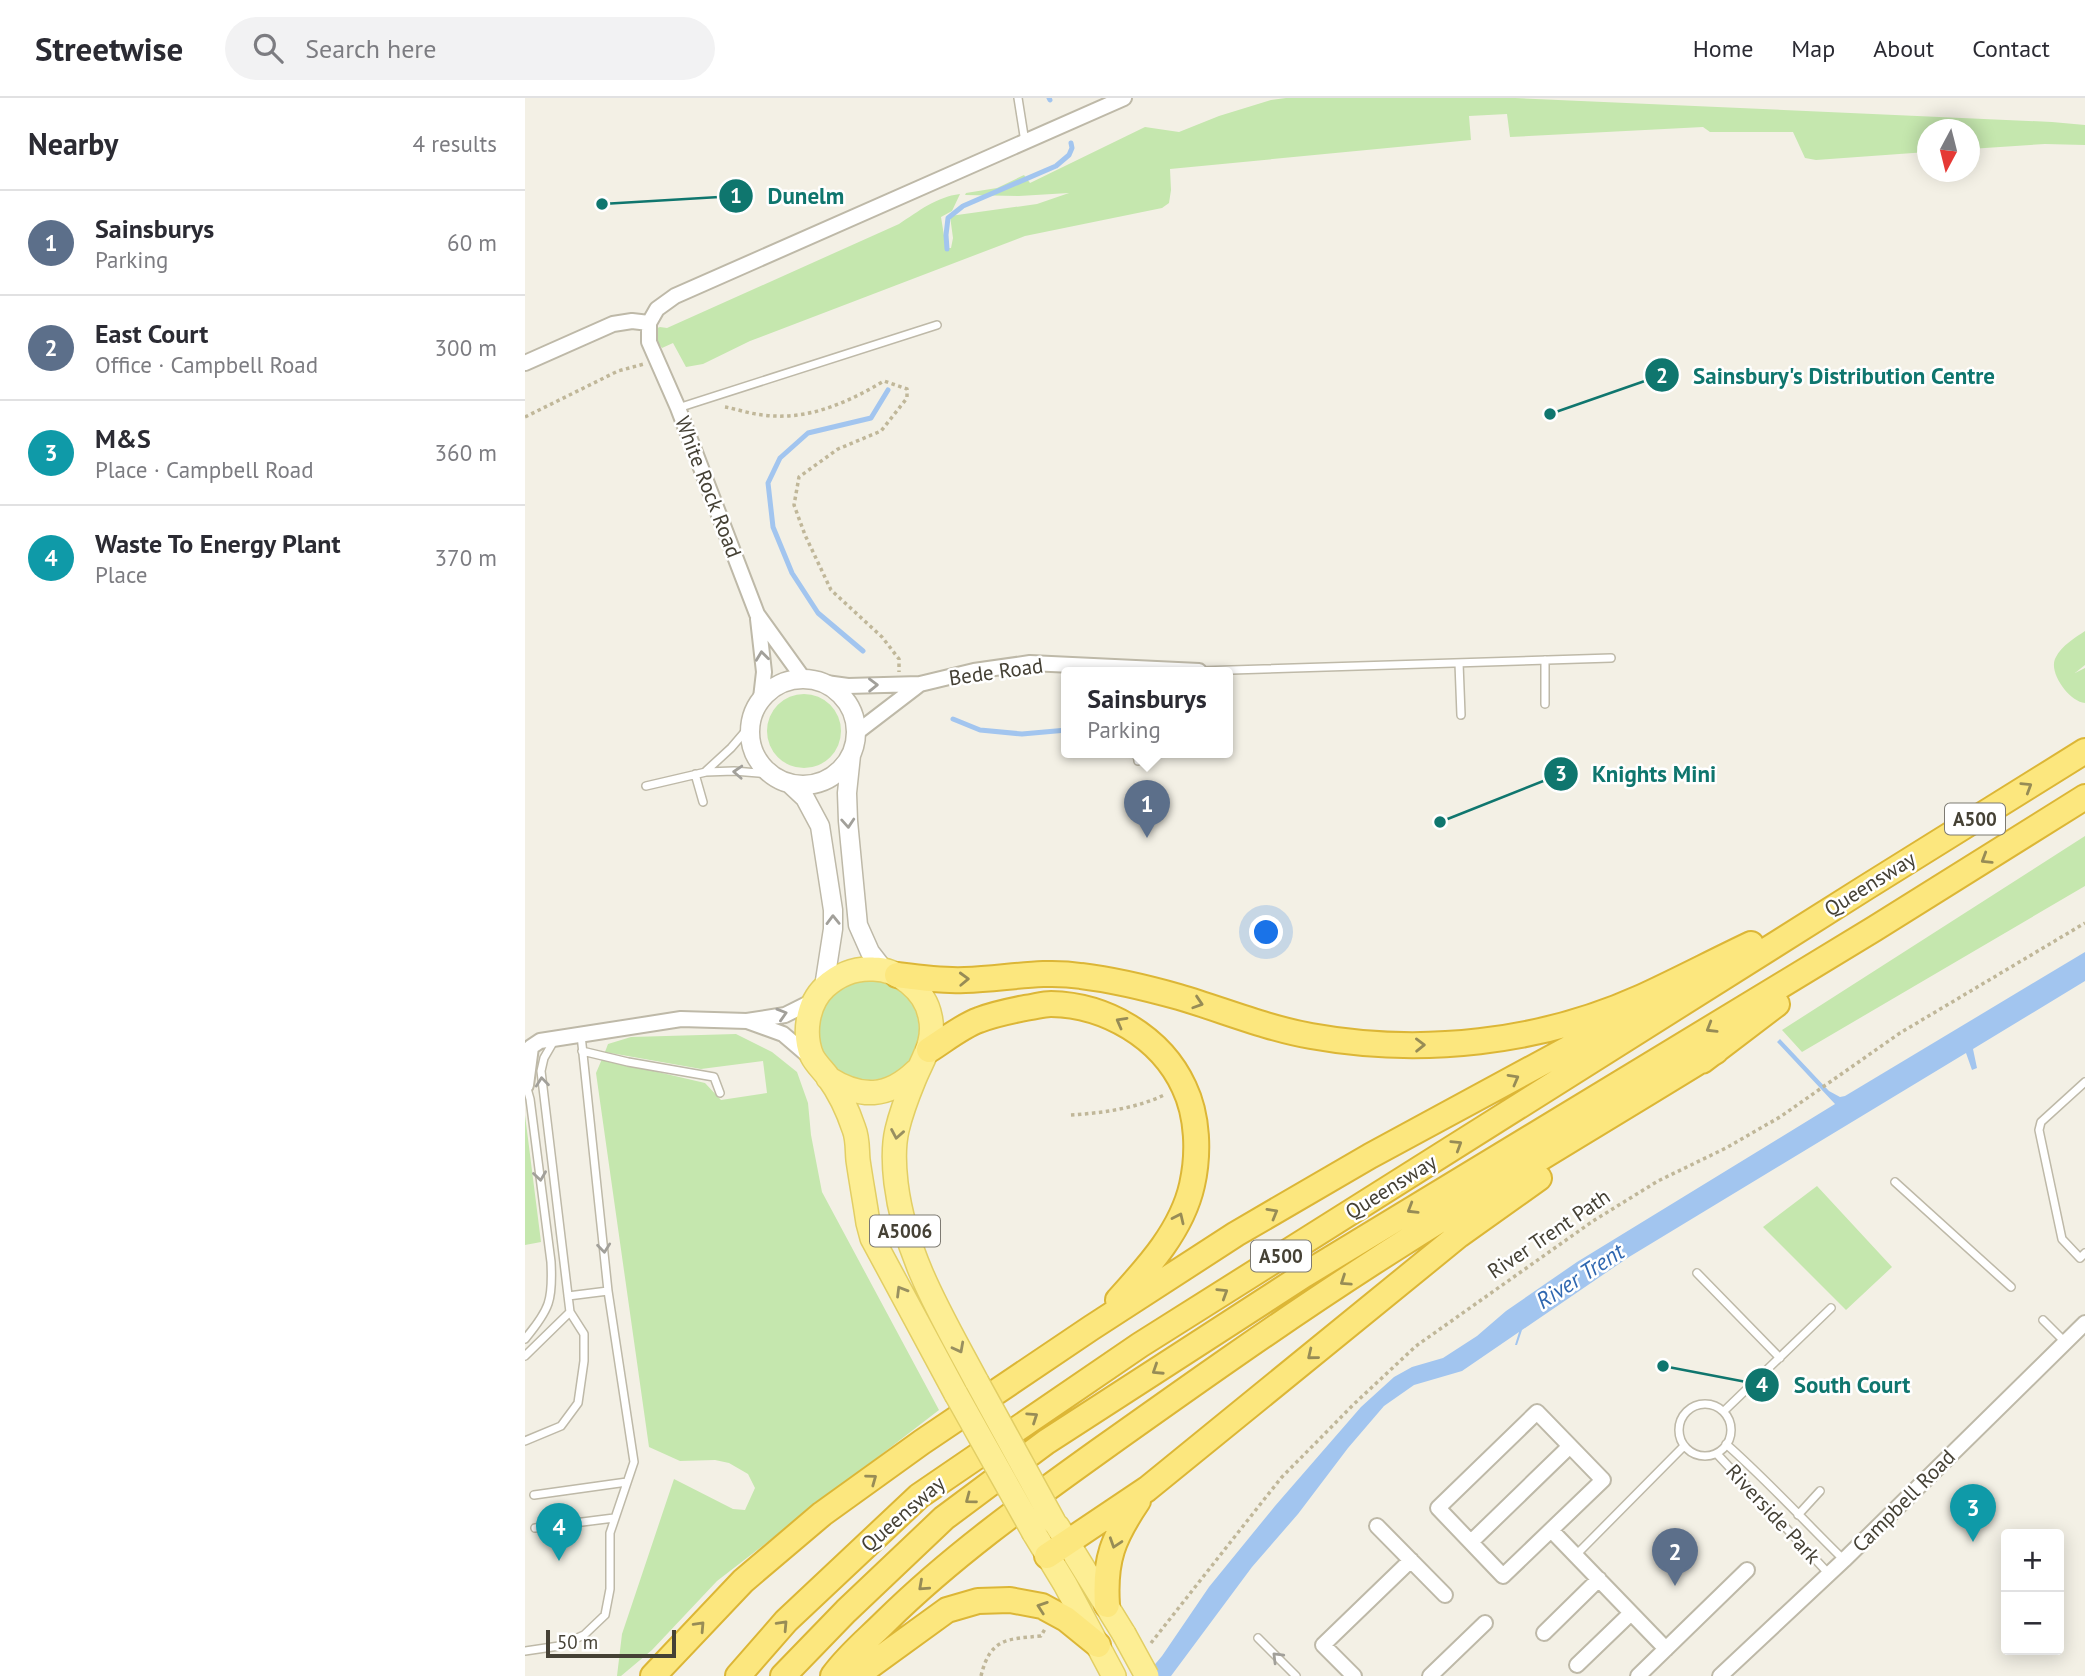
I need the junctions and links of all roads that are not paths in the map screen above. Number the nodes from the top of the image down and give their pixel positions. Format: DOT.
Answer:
graph roads {
  1 [pos="1018,98"];
  2 [pos="1124,98"];
  3 [pos="1024,142"];
  4 [pos="649,323"];
  5 [pos="937,325"];
  6 [pos="525,363"];
  7 [pos="678,408"];
  8 [pos="757,614"];
  9 [pos="1611,658"];
  10 [pos="1545,660"];
  11 [pos="1459,663"];
  12 [pos="1090,667"];
  13 [pos="1233,670"];
  14 [pos="803,678"];
  15 [pos="826,684"];
  16 [pos="920,684"];
  17 [pos="761,698"];
  18 [pos="1545,704"];
  19 [pos="1461,715"];
  20 [pos="750,727"];
  21 [pos="856,733"];
  22 [pos="2085,751"];
  23 [pos="851,755"];
  24 [pos="706,772"];
  25 [pos="695,774"];
  26 [pos="770,774"];
  27 [pos="789,783"];
  28 [pos="646,786"];
  29 [pos="2085,797"];
  30 [pos="703,802"];
  31 [pos="1865,888"];
  32 [pos="1874,929"];
  33 [pos="890,972"];
  34 [pos="820,993"];
  35 [pos="747,1021"];
  36 [pos="581,1034"];
  37 [pos="555,1038"];
  38 [pos="582,1051"];
  39 [pos="1716,1051"];
  40 [pos="924,1059"];
  41 [pos="822,1069"];
  42 [pos="2085,1082"];
  43 [pos="525,1086"];
  44 [pos="720,1093"];
  45 [pos="1895,1182"];
  46 [pos="2085,1253"];
  47 [pos="1697,1273"];
  48 [pos="2011,1287"];
  49 [pos="608,1292"];
  50 [pos="568,1296"];
  51 [pos="1831,1308"];
  52 [pos="570,1312"];
  53 [pos="2043,1320"];
  54 [pos="2085,1323"];
  55 [pos="1091,1328"];
  56 [pos="525,1339"];
  57 [pos="2065,1342"];
  58 [pos="525,1356"];
  59 [pos="1780,1358"];
  60 [pos="1724,1410"];
  61 [pos="525,1441"];
  62 [pos="1727,1444"];
  63 [pos="1570,1446"];
  64 [pos="1684,1446"];
  65 [pos="1717,1454"];
  66 [pos="627,1482"];
  67 [pos="1147,1489"];
  68 [pos="1820,1491"];
  69 [pos="534,1495"];
  70 [pos="1798,1515"];
  71 [pos="614,1518"];
  72 [pos="1377,1527"];
  73 [pos="535,1528"];
  74 [pos="1551,1530"];
  75 [pos="1052,1532"];
  76 [pos="1471,1542"];
  77 [pos="1576,1555"];
  78 [pos="1047,1556"];
  79 [pos="1411,1560"];
  80 [pos="1844,1560"];
  81 [pos="1747,1570"];
  82 [pos="1829,1574"];
  83 [pos="1599,1579"];
  84 [pos="1445,1595"];
  85 [pos="1107,1605"];
  86 [pos="1631,1613"];
  87 [pos="1485,1623"];
  88 [pos="1544,1633"];
  89 [pos="1258,1638"];
  90 [pos="1100,1649"];
  91 [pos="1666,1649"];
  92 [pos="525,1651"];
  93 [pos="1577,1665"];
  94 [pos="653,1676"];
  95 [pos="738,1676"];
  96 [pos="783,1676"];
  97 [pos="834,1676"];
  98 [pos="856,1676"];
  99 [pos="1114,1676"];
  100 [pos="1147,1676"];
  101 [pos="1296,1676"];
  102 [pos="1354,1676"];
  103 [pos="1430,1676"];
  104 [pos="1638,1676"];
  105 [pos="1720,1676"];
  1 -- 3 [label="lane"];
  2 -- 3 [label="street"];
  3 -- 4 [label="street"];
  4 -- 6 [label="street"];
  4 -- 7 [label="street, White Rock Road"];
  5 -- 7 [label="lane"];
  7 -- 8 [label="street, White Rock Road"];
  8 -- 14 [label="street, White Rock Road"];
  17 -- 8 [label="street, White Rock Road, one-way"];
  9 -- 10 [label="lane"];
  10 -- 11 [label="lane"];
  10 -- 18 [label="lane"];
  11 -- 13 [label="lane"];
  11 -- 19 [label="lane"];
  12 -- 16 [label="street, Bede Road"];
  14 -- 15 [label="street"];
  14 -- 17 [label="street"];
  15 -- 16 [label="street, Bede Road, one-way"];
  15 -- 21 [label="street"];
  16 -- 21 [label="street, Bede Road"];
  17 -- 20 [label="street"];
  20 -- 24 [label="lane"];
  20 -- 26 [label="street"];
  21 -- 23 [label="street"];
  31 -- 22 [label="highway, Queensway / A500, one-way"];
  23 -- 27 [label="street"];
  23 -- 33 [label="street, one-way"];
  24 -- 25 [label="lane"];
  26 -- 24 [label="lane, one-way"];
  25 -- 28 [label="lane"];
  25 -- 30 [label="lane"];
  26 -- 27 [label="street"];
  34 -- 27 [label="street, one-way"];
  29 -- 32 [label="highway, Queensway / A500, one-way"];
  33 -- 31 [label="highway, one-way"];
  55 -- 31 [label="highway, one-way"];
  95 -- 31 [label="highway, Queensway / A500, one-way"];
  32 -- 39 [label="highway"];
  32 -- 96 [label="highway, Queensway / A500, one-way"];
  33 -- 34 [label="main road"];
  33 -- 40 [label="main road"];
  35 -- 34 [label="street, one-way"];
  34 -- 41 [label="main road"];
  35 -- 36 [label="street"];
  35 -- 41 [label="street"];
  36 -- 37 [label="street"];
  36 -- 38 [label="lane"];
  37 -- 43 [label="street"];
  50 -- 37 [label="lane, one-way"];
  38 -- 44 [label="lane"];
  38 -- 49 [label="lane, one-way"];
  39 -- 67 [label="highway, one-way"];
  39 -- 97 [label="highway, one-way"];
  40 -- 41 [label="main road"];
  55 -- 40 [label="highway, one-way"];
  40 -- 75 [label="main road, A5006, one-way, bridge"];
  75 -- 41 [label="main road, A5006, one-way, bridge"];
  42 -- 46 [label="lane"];
  43 -- 56 [label="lane, one-way"];
  45 -- 48 [label="lane"];
  47 -- 59 [label="lane"];
  49 -- 50 [label="lane"];
  49 -- 66 [label="lane"];
  50 -- 52 [label="lane"];
  51 -- 59 [label="lane"];
  52 -- 58 [label="lane"];
  52 -- 61 [label="lane"];
  53 -- 57 [label="lane"];
  54 -- 57 [label="street, Campbell Road"];
  94 -- 55 [label="highway, one-way"];
  57 -- 80 [label="street, Campbell Road"];
  59 -- 60 [label="lane"];
  60 -- 62 [label="lane"];
  60 -- 64 [label="lane"];
  62 -- 65 [label="lane"];
  62 -- 70 [label="lane, Riverside Park"];
  63 -- 74 [label="street"];
  63 -- 76 [label="street"];
  63 -- 76 [label="street"];
  64 -- 65 [label="lane"];
  64 -- 77 [label="lane"];
  65 -- 82 [label="lane, Riverside Park"];
  66 -- 69 [label="lane"];
  66 -- 71 [label="lane"];
  67 -- 75 [label="highway"];
  67 -- 85 [label="highway, one-way"];
  68 -- 70 [label="lane"];
  70 -- 80 [label="lane, Riverside Park"];
  71 -- 73 [label="lane"];
  71 -- 92 [label="lane"];
  72 -- 79 [label="street"];
  74 -- 76 [label="street"];
  74 -- 77 [label="street"];
  75 -- 78 [label="highway"];
  75 -- 85 [label="main road, A5006"];
  77 -- 83 [label="street"];
  78 -- 90 [label="main road"];
  79 -- 84 [label="street"];
  79 -- 102 [label="street"];
  80 -- 82 [label="street, Campbell Road"];
  81 -- 91 [label="street"];
  82 -- 105 [label="street, Campbell Road"];
  83 -- 86 [label="street"];
  83 -- 88 [label="street"];
  85 -- 100 [label="main road, A5006, bridge"];
  86 -- 91 [label="street"];
  86 -- 93 [label="street"];
  87 -- 103 [label="street"];
  101 -- 89 [label="lane, one-way"];
  90 -- 98 [label="highway, one-way"];
  90 -- 99 [label="main road"];
  91 -- 104 [label="street"];
}
